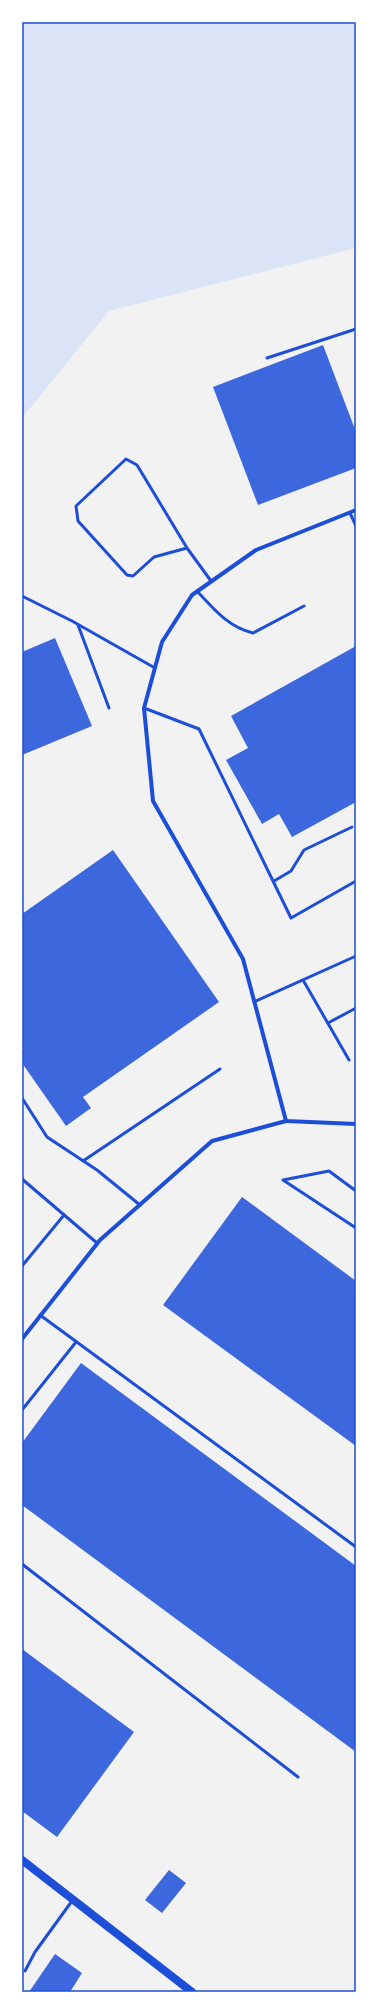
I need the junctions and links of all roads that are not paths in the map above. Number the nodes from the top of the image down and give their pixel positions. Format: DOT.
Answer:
graph roads {
  1 [pos="356,328"];
  2 [pos="267,358"];
  3 [pos="356,510"];
  4 [pos="350,513"];
  5 [pos="356,526"];
  6 [pos="187,548"];
  7 [pos="211,582"];
  8 [pos="197,591"];
  9 [pos="22,596"];
  10 [pos="304,606"];
  11 [pos="78,625"];
  12 [pos="155,668"];
  13 [pos="108,708"];
  14 [pos="144,708"];
  15 [pos="352,827"];
  16 [pos="274,881"];
  17 [pos="356,881"];
  18 [pos="356,956"];
  19 [pos="302,980"];
  20 [pos="254,1002"];
  21 [pos="356,1008"];
  22 [pos="328,1023"];
  23 [pos="349,1060"];
  24 [pos="220,1069"];
  25 [pos="22,1098"];
  26 [pos="286,1121"];
  27 [pos="356,1124"];
  28 [pos="83,1161"];
  29 [pos="22,1179"];
  30 [pos="356,1191"];
  31 [pos="140,1205"];
  32 [pos="64,1215"];
  33 [pos="356,1228"];
  34 [pos="97,1243"];
  35 [pos="22,1266"];
  36 [pos="40,1315"];
  37 [pos="22,1339"];
  38 [pos="76,1342"];
  39 [pos="22,1410"];
  40 [pos="356,1547"];
  41 [pos="22,1564"];
  42 [pos="298,1777"];
  43 [pos="22,1860"];
  44 [pos="73,1900"];
  45 [pos="25,1971"];
  46 [pos="192,1992"];
  1 -- 2 [label="lane"];
  3 -- 4 [label="street"];
  4 -- 5 [label="lane"];
  4 -- 7 [label="street"];
  6 -- 6 [label="lane"];
  6 -- 7 [label="lane"];
  7 -- 8 [label="street"];
  8 -- 10 [label="lane"];
  8 -- 12 [label="street"];
  9 -- 11 [label="lane"];
  11 -- 12 [label="lane"];
  11 -- 13 [label="lane"];
  12 -- 14 [label="street"];
  14 -- 16 [label="lane"];
  14 -- 20 [label="street"];
  15 -- 16 [label="lane"];
  16 -- 17 [label="lane"];
  18 -- 19 [label="lane"];
  19 -- 20 [label="lane"];
  19 -- 22 [label="lane"];
  20 -- 26 [label="street"];
  21 -- 22 [label="lane"];
  22 -- 23 [label="lane"];
  24 -- 28 [label="lane"];
  25 -- 28 [label="lane"];
  26 -- 27 [label="street"];
  26 -- 31 [label="street"];
  28 -- 31 [label="lane"];
  29 -- 32 [label="lane"];
  30 -- 33 [label="lane"];
  31 -- 34 [label="street"];
  32 -- 34 [label="lane"];
  32 -- 35 [label="lane"];
  34 -- 36 [label="street"];
  36 -- 37 [label="street"];
  36 -- 38 [label="lane"];
  38 -- 39 [label="lane"];
  38 -- 40 [label="lane"];
  41 -- 42 [label="lane"];
  43 -- 44 [label="main road"];
  44 -- 45 [label="lane"];
  44 -- 46 [label="main road"];
}
